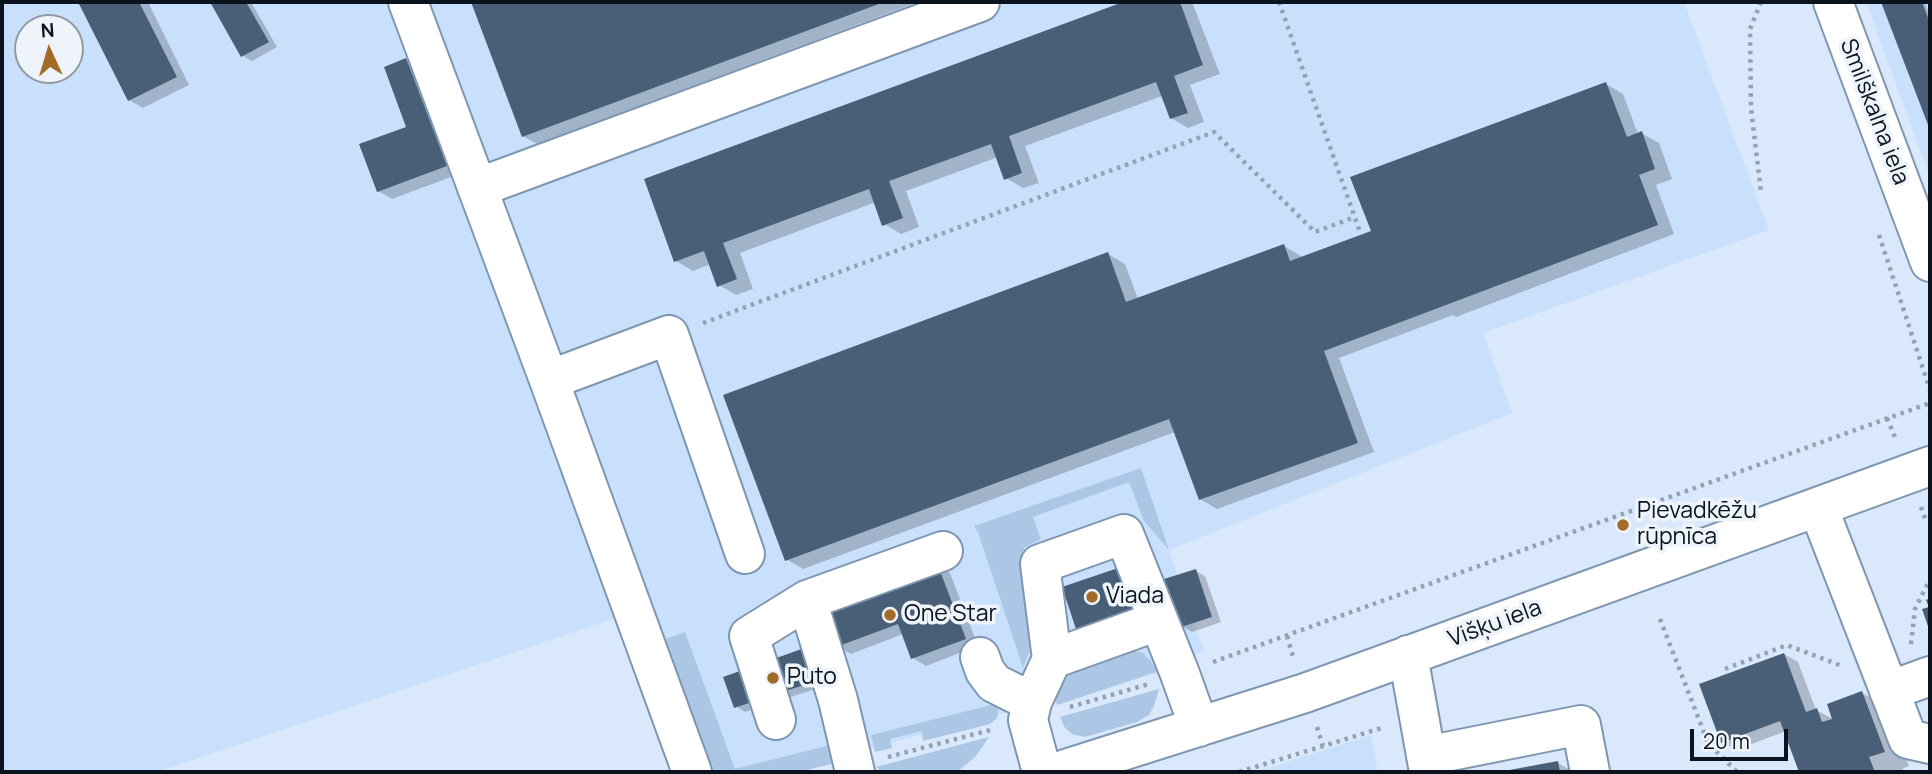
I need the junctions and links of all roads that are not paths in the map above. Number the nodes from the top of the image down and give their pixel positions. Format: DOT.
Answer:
graph roads {
  1 [pos="408,2"];
  2 [pos="980,2"];
  3 [pos="1833,2"];
  4 [pos="478,188"];
  5 [pos="1930,262"];
  6 [pos="549,380"];
  7 [pos="1915,457"];
  8 [pos="1818,507"];
  9 [pos="943,551"];
  10 [pos="745,554"];
  11 [pos="807,600"];
  12 [pos="1158,621"];
  13 [pos="1408,656"];
  14 [pos="980,657"];
  15 [pos="1052,659"];
  16 [pos="1903,683"];
  17 [pos="1030,711"];
  18 [pos="776,720"];
  19 [pos="1199,727"];
  20 [pos="1930,744"];
  21 [pos="1116,764"];
  22 [pos="1428,764"];
  23 [pos="855,769"];
  24 [pos="692,772"];
  25 [pos="1042,772"];
  26 [pos="1056,772"];
  27 [pos="1590,772"];
  1 -- 4 [label="street"];
  2 -- 4 [label="street"];
  3 -- 5 [label="street, Smilškalna iela"];
  4 -- 6 [label="street"];
  6 -- 10 [label="street"];
  6 -- 24 [label="street"];
  7 -- 8 [label="street, Višķu iela"];
  8 -- 13 [label="street, Višķu iela"];
  8 -- 16 [label="street"];
  9 -- 11 [label="street"];
  11 -- 18 [label="street"];
  11 -- 23 [label="street"];
  12 -- 15 [label="street"];
  12 -- 15 [label="street"];
  12 -- 19 [label="street"];
  13 -- 19 [label="street, Višķu iela"];
  13 -- 22 [label="street"];
  14 -- 17 [label="street"];
  15 -- 17 [label="street"];
  16 -- 20 [label="street"];
  17 -- 25 [label="street"];
  19 -- 21 [label="street, Višķu iela"];
  21 -- 26 [label="street, Višķu iela"];
  22 -- 27 [label="street"];
}
